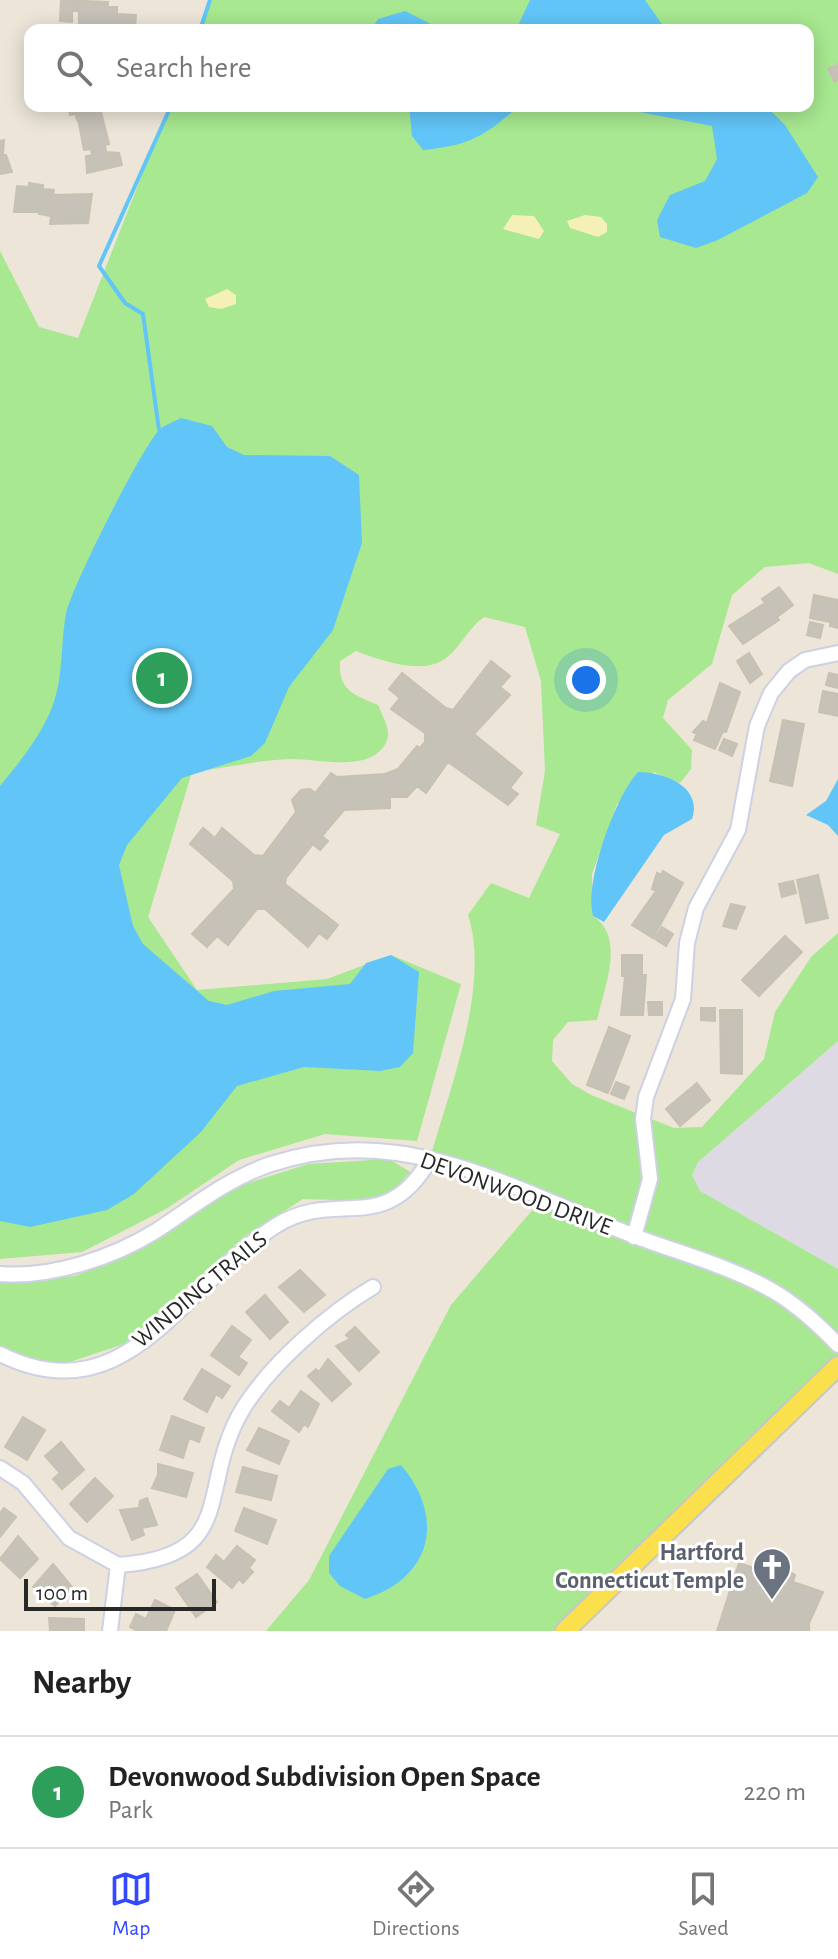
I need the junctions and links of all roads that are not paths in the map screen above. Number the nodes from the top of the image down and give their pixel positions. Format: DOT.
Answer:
graph roads {
  1 [pos="838,653"];
  2 [pos="430,1159"];
  3 [pos="634,1237"];
  4 [pos="0,1274"];
  5 [pos="373,1287"];
  6 [pos="838,1345"];
  7 [pos="0,1354"];
  8 [pos="838,1366"];
  9 [pos="0,1468"];
  10 [pos="118,1565"];
  11 [pos="110,1631"];
  12 [pos="565,1631"];
  1 -- 3 [label="street"];
  2 -- 3 [label="street, DEVONWOOD DRIVE"];
  2 -- 4 [label="street, DEVONWOOD DRIVE"];
  2 -- 7 [label="street, WINDING TRAILS"];
  3 -- 6 [label="street, DEVONWOOD DRIVE"];
  5 -- 10 [label="street"];
  8 -- 12 [label="main road"];
  9 -- 10 [label="street"];
  10 -- 11 [label="street"];
}
